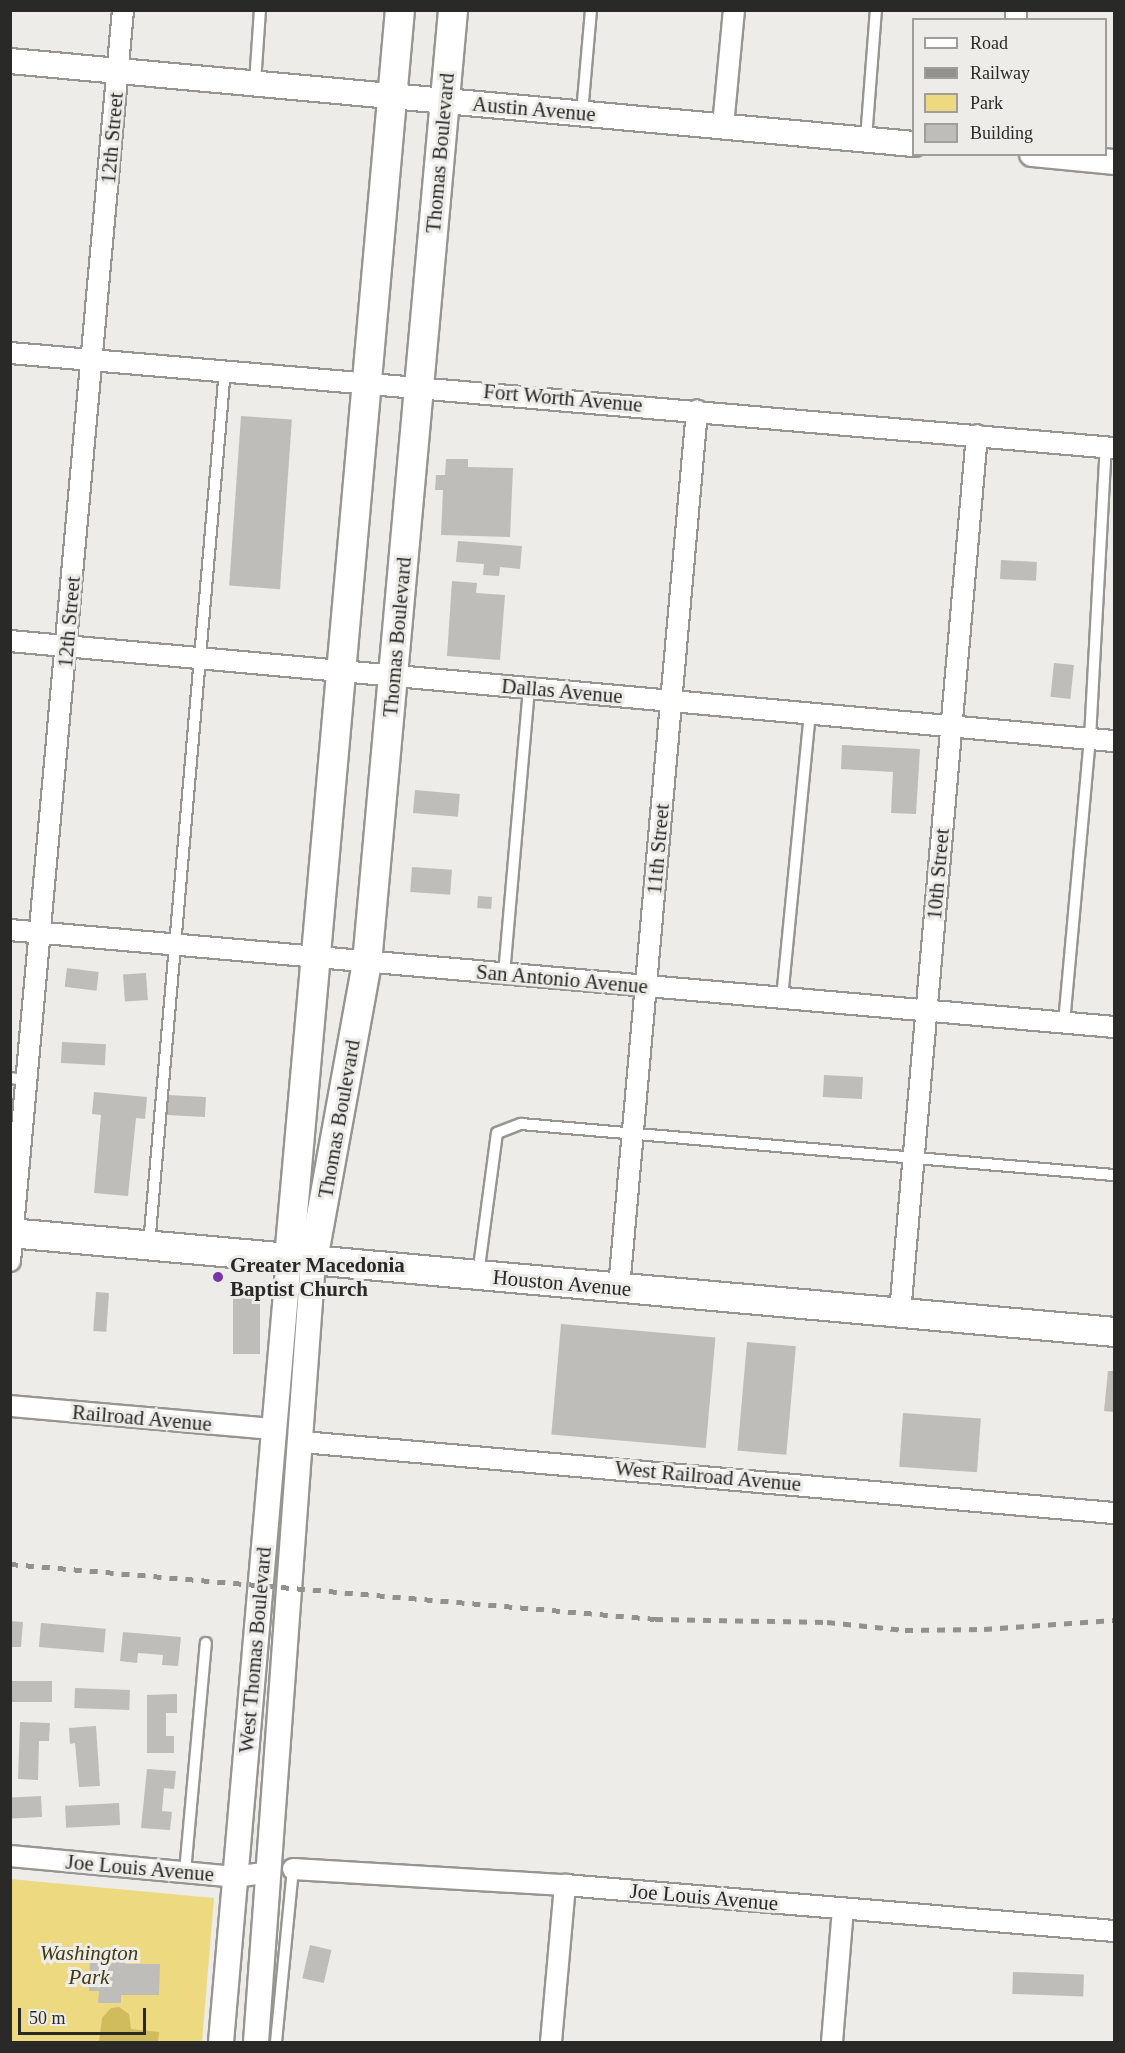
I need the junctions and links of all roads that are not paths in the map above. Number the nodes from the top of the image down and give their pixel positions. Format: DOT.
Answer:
graph roads {
  1 [pos="123,10"];
  2 [pos="260,10"];
  3 [pos="400,10"];
  4 [pos="453,10"];
  5 [pos="591,10"];
  6 [pos="734,10"];
  7 [pos="876,10"];
  8 [pos="10,62"];
  9 [pos="118,71"];
  10 [pos="255,84"];
  11 [pos="392,96"];
  12 [pos="445,101"];
  13 [pos="582,114"];
  14 [pos="723,126"];
  15 [pos="866,139"];
  16 [pos="912,144"];
  17 [pos="1052,156"];
  18 [pos="1114,162"];
  19 [pos="10,353"];
  20 [pos="92,360"];
  21 [pos="225,370"];
  22 [pos="366,382"];
  23 [pos="419,386"];
  24 [pos="697,410"];
  25 [pos="977,435"];
  26 [pos="1110,448"];
  27 [pos="10,640"];
  28 [pos="66,646"];
  29 [pos="203,658"];
  30 [pos="341,671"];
  31 [pos="393,676"];
  32 [pos="529,688"];
  33 [pos="671,701"];
  34 [pos="810,714"];
  35 [pos="951,726"];
  36 [pos="1090,738"];
  37 [pos="1114,741"];
  38 [pos="10,930"];
  39 [pos="41,933"];
  40 [pos="176,946"];
  41 [pos="316,958"];
  42 [pos="367,963"];
  43 [pos="504,974"];
  44 [pos="646,986"];
  45 [pos="783,998"];
  46 [pos="926,1011"];
  47 [pos="1064,1023"];
  48 [pos="1114,1027"];
  49 [pos="19,1079"];
  50 [pos="633,1133"];
  51 [pos="914,1158"];
  52 [pos="1114,1175"];
  53 [pos="12,1242"];
  54 [pos="149,1245"];
  55 [pos="301,1259"];
  56 [pos="478,1275"];
  57 [pos="619,1288"];
  58 [pos="900,1313"];
  59 [pos="1114,1332"];
  60 [pos="10,1406"];
  61 [pos="274,1429"];
  62 [pos="302,1442"];
  63 [pos="1114,1513"];
  64 [pos="206,1643"];
  65 [pos="10,1856"];
  66 [pos="293,1869"];
  67 [pos="185,1872"];
  68 [pos="269,1872"];
  69 [pos="234,1876"];
  70 [pos="565,1885"];
  71 [pos="843,1909"];
  72 [pos="1114,1931"];
  73 [pos="221,2043"];
  74 [pos="256,2043"];
  75 [pos="276,2043"];
  76 [pos="551,2043"];
  77 [pos="832,2043"];
  1 -- 9 [label="street, 12th Street"];
  2 -- 10 [label="lane"];
  3 -- 11 [label="main road, Thomas Boulevard"];
  4 -- 12 [label="main road, Thomas Boulevard"];
  5 -- 13 [label="lane"];
  6 -- 14 [label="street"];
  7 -- 15 [label="lane"];
  8 -- 9 [label="street, Austin Avenue"];
  9 -- 10 [label="street, Austin Avenue"];
  9 -- 20 [label="street, 12th Street"];
  10 -- 11 [label="street, Austin Avenue"];
  11 -- 12 [label="street, Austin Avenue"];
  11 -- 22 [label="main road, Thomas Boulevard"];
  12 -- 13 [label="street, Austin Avenue"];
  12 -- 23 [label="main road, Thomas Boulevard"];
  13 -- 14 [label="street, Austin Avenue"];
  14 -- 15 [label="street, Austin Avenue"];
  15 -- 16 [label="street, Austin Avenue"];
  17 -- 18 [label="street"];
  19 -- 20 [label="street, Fort Worth Avenue"];
  20 -- 21 [label="street, Fort Worth Avenue"];
  20 -- 28 [label="street, 12th Street"];
  21 -- 22 [label="street, Fort Worth Avenue"];
  21 -- 29 [label="lane"];
  22 -- 23 [label="street, Fort Worth Avenue"];
  22 -- 30 [label="main road, Thomas Boulevard"];
  23 -- 24 [label="street, Fort Worth Avenue"];
  23 -- 31 [label="main road, Thomas Boulevard"];
  24 -- 25 [label="street, Fort Worth Avenue"];
  24 -- 33 [label="street, 11th Street"];
  25 -- 26 [label="street, Fort Worth Avenue"];
  25 -- 35 [label="street, 10th Street"];
  26 -- 36 [label="lane"];
  27 -- 28 [label="street, Dallas Avenue"];
  28 -- 29 [label="street, Dallas Avenue"];
  28 -- 39 [label="street, 12th Street"];
  29 -- 30 [label="street, Dallas Avenue"];
  29 -- 40 [label="lane"];
  30 -- 31 [label="street, Dallas Avenue"];
  30 -- 41 [label="main road, Thomas Boulevard"];
  31 -- 32 [label="street, Dallas Avenue"];
  31 -- 42 [label="main road, Thomas Boulevard"];
  32 -- 33 [label="street, Dallas Avenue"];
  32 -- 43 [label="lane"];
  33 -- 34 [label="street, Dallas Avenue"];
  33 -- 44 [label="street, 11th Street"];
  34 -- 35 [label="street, Dallas Avenue"];
  34 -- 45 [label="lane"];
  35 -- 36 [label="street, Dallas Avenue"];
  35 -- 46 [label="street, 10th Street"];
  36 -- 37 [label="street, Dallas Avenue"];
  36 -- 47 [label="lane"];
  38 -- 39 [label="street, San Antonio Avenue"];
  39 -- 40 [label="street, San Antonio Avenue"];
  39 -- 49 [label="street, 12th Street"];
  40 -- 41 [label="street, San Antonio Avenue"];
  40 -- 54 [label="lane"];
  41 -- 42 [label="street, San Antonio Avenue"];
  41 -- 55 [label="main road, Thomas Boulevard"];
  42 -- 43 [label="street, San Antonio Avenue"];
  42 -- 55 [label="main road, Thomas Boulevard"];
  43 -- 44 [label="street, San Antonio Avenue"];
  44 -- 45 [label="street, San Antonio Avenue"];
  44 -- 50 [label="street, 11th Street"];
  45 -- 46 [label="street, San Antonio Avenue"];
  46 -- 47 [label="street, San Antonio Avenue"];
  46 -- 51 [label="street, 10th Street"];
  47 -- 48 [label="street, San Antonio Avenue"];
  49 -- 53 [label="street, 12th Street"];
  50 -- 51 [label="lane"];
  50 -- 56 [label="lane"];
  50 -- 57 [label="street, 11th Street"];
  51 -- 52 [label="lane"];
  51 -- 58 [label="street, 10th Street"];
  53 -- 54 [label="main road, Houston Avenue"];
  54 -- 55 [label="main road, Houston Avenue"];
  55 -- 56 [label="main road, Houston Avenue"];
  55 -- 61 [label="street, West Thomas Boulevard"];
  55 -- 62 [label="street, West Thomas Boulevard"];
  56 -- 57 [label="main road, Houston Avenue"];
  57 -- 58 [label="main road, Houston Avenue"];
  58 -- 59 [label="main road, Houston Avenue"];
  60 -- 61 [label="street, Railroad Avenue"];
  61 -- 69 [label="street, West Thomas Boulevard"];
  62 -- 63 [label="street, West Railroad Avenue"];
  62 -- 68 [label="street, West Thomas Boulevard"];
  64 -- 67 [label="lane"];
  65 -- 67 [label="street, Joe Louis Avenue"];
  66 -- 70 [label="street, Joe Louis Avenue"];
  66 -- 75 [label="lane"];
  67 -- 69 [label="street, Joe Louis Avenue"];
  68 -- 69 [label="street, Joe Louis Avenue"];
  68 -- 74 [label="street, West Thomas Boulevard"];
  69 -- 73 [label="street, West Thomas Boulevard"];
  70 -- 71 [label="street, Joe Louis Avenue"];
  70 -- 76 [label="street"];
  71 -- 72 [label="street, Joe Louis Avenue"];
  71 -- 77 [label="street"];
}
